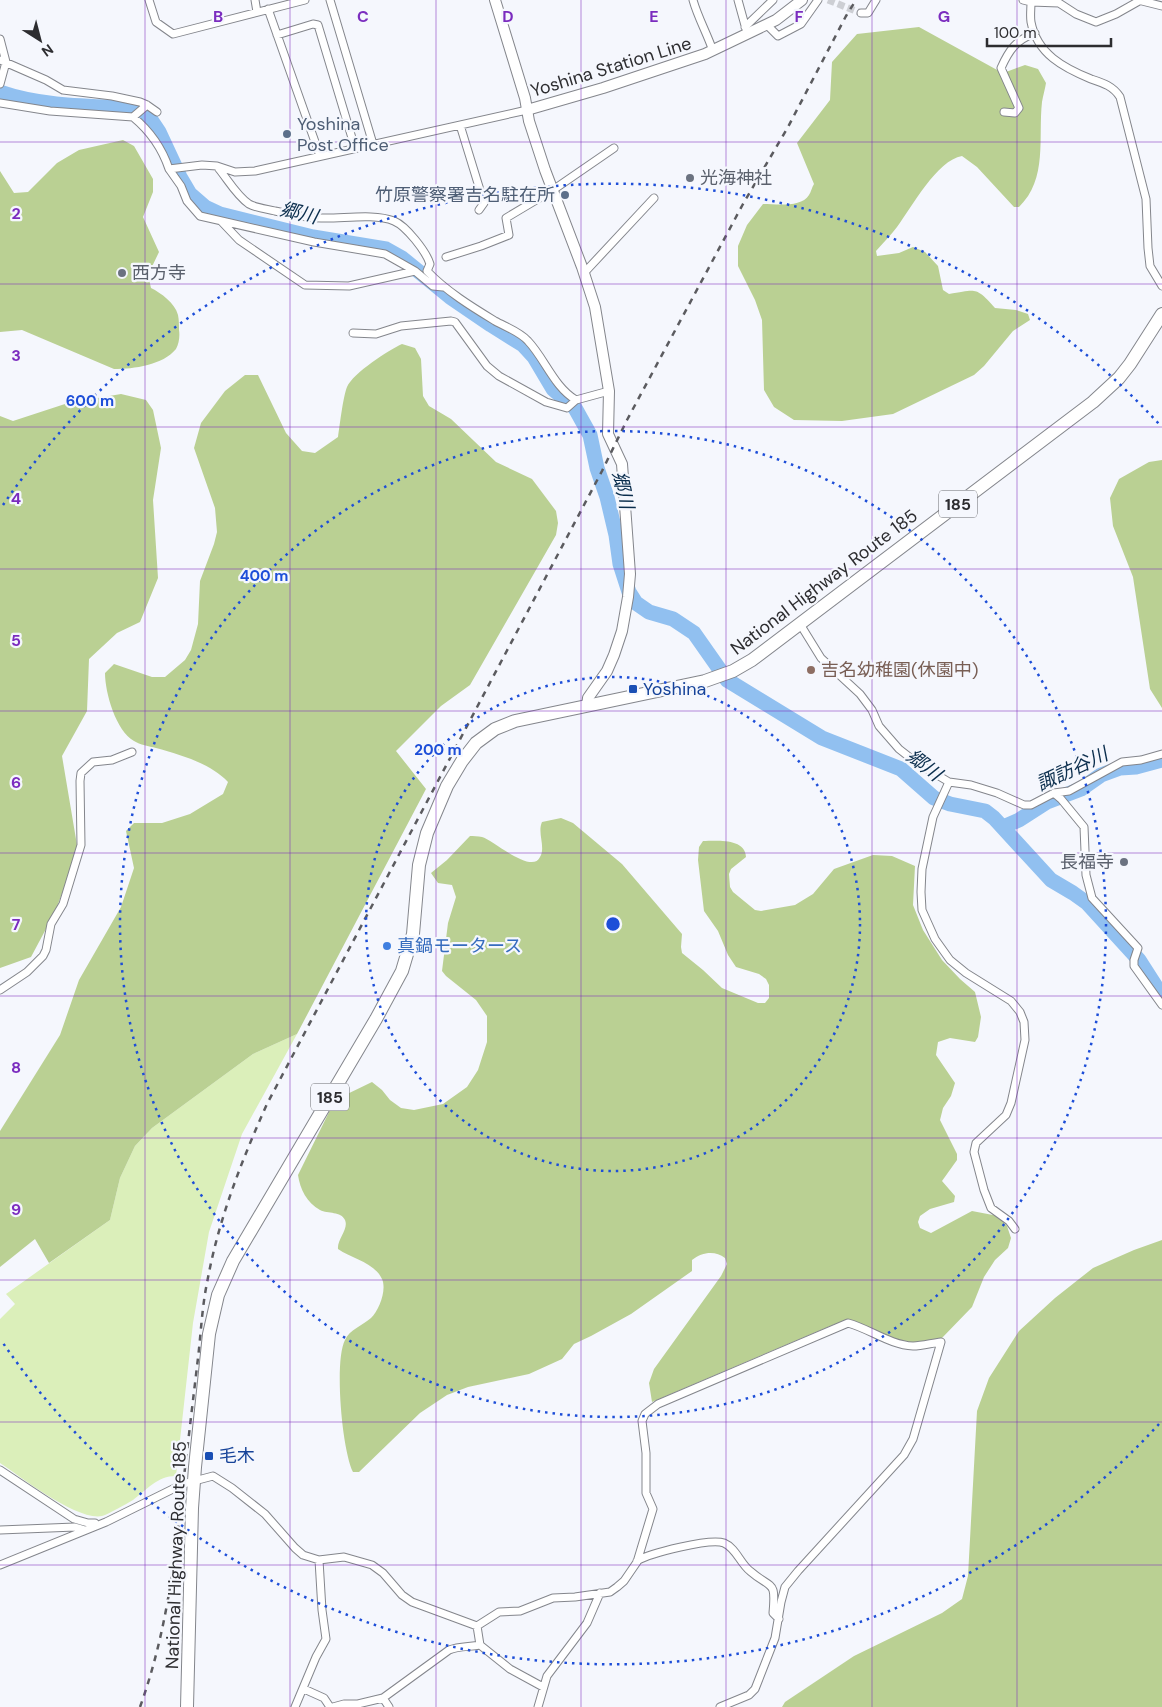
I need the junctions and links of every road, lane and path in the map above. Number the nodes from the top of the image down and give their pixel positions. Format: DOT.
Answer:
graph roads {
  1 [pos="149,0"];
  2 [pos="254,0"];
  3 [pos="305,0"];
  4 [pos="330,0"];
  5 [pos="495,0"];
  6 [pos="693,0"];
  7 [pos="738,0"];
  8 [pos="773,0"];
  9 [pos="802,0"];
  10 [pos="818,0"];
  11 [pos="876,0"];
  12 [pos="1023,0"];
  13 [pos="1139,0"];
  14 [pos="1031,2"];
  15 [pos="1162,6"];
  16 [pos="268,9"];
  17 [pos="258,12"];
  18 [pos="861,13"];
  19 [pos="767,24"];
  20 [pos="747,30"];
  21 [pos="1035,33"];
  22 [pos="277,35"];
  23 [pos="0,39"];
  24 [pos="713,51"];
  25 [pos="3,61"];
  26 [pos="0,84"];
  27 [pos="0,103"];
  28 [pos="146,106"];
  29 [pos="527,110"];
  30 [pos="156,112"];
  31 [pos="1004,112"];
  32 [pos="135,115"];
  33 [pos="460,125"];
  34 [pos="373,144"];
  35 [pos="355,148"];
  36 [pos="614,148"];
  37 [pos="320,156"];
  38 [pos="217,166"];
  39 [pos="170,169"];
  40 [pos="553,190"];
  41 [pos="654,198"];
  42 [pos="479,210"];
  43 [pos="221,221"];
  44 [pos="446,257"];
  45 [pos="415,271"];
  46 [pos="584,273"];
  47 [pos="1162,286"];
  48 [pos="445,288"];
  49 [pos="1162,314"];
  50 [pos="353,333"];
  51 [pos="609,391"];
  52 [pos="573,403"];
  53 [pos="800,624"];
  54 [pos="587,706"];
  55 [pos="132,752"];
  56 [pos="1162,754"];
  57 [pos="949,782"];
  58 [pos="1058,796"];
  59 [pos="0,990"];
  60 [pos="1162,1005"];
  61 [pos="1015,1229"];
  62 [pos="0,1470"];
  63 [pos="194,1481"];
  64 [pos="106,1522"];
  65 [pos="0,1530"];
  66 [pos="85,1530"];
  67 [pos="319,1560"];
  68 [pos="637,1562"];
  69 [pos="0,1565"];
  70 [pos="600,1592"];
  71 [pos="779,1618"];
  72 [pos="477,1626"];
  73 [pos="480,1645"];
  74 [pos="543,1687"];
  75 [pos="304,1689"];
  76 [pos="383,1698"];
  77 [pos="537,1706"];
  78 [pos="188,1707"];
  79 [pos="296,1707"];
  80 [pos="331,1707"];
  81 [pos="389,1707"];
  82 [pos="720,1707"];
  1 -- 17 [label="street"];
  2 -- 17 [label="street"];
  3 -- 16 [label="street"];
  4 -- 34 [label="street"];
  5 -- 29 [label="main road"];
  6 -- 24 [label="street"];
  7 -- 20 [label="street"];
  8 -- 20 [label="street"];
  9 -- 19 [label="main road, Yoshina Station Line"];
  10 -- 19 [label="street"];
  11 -- 18 [label="street"];
  12 -- 14 [label="street"];
  13 -- 14 [label="street"];
  13 -- 15 [label="street"];
  14 -- 21 [label="street"];
  16 -- 17 [label="street"];
  16 -- 22 [label="street"];
  19 -- 20 [label="main road, Yoshina Station Line"];
  20 -- 24 [label="main road, Yoshina Station Line"];
  21 -- 31 [label="street"];
  21 -- 47 [label="street"];
  22 -- 35 [label="street"];
  22 -- 37 [label="street"];
  23 -- 25 [label="street"];
  24 -- 29 [label="main road, Yoshina Station Line"];
  25 -- 26 [label="street"];
  25 -- 28 [label="street"];
  27 -- 32 [label="street"];
  28 -- 30 [label="street"];
  28 -- 32 [label="street"];
  29 -- 33 [label="street"];
  29 -- 40 [label="main road, Yoshina Station Line"];
  32 -- 39 [label="street"];
  33 -- 34 [label="street"];
  33 -- 42 [label="street"];
  34 -- 35 [label="street"];
  35 -- 37 [label="street"];
  36 -- 40 [label="street"];
  37 -- 38 [label="street"];
  38 -- 39 [label="street"];
  38 -- 48 [label="street"];
  39 -- 43 [label="street"];
  40 -- 44 [label="street"];
  40 -- 46 [label="main road, Yoshina Station Line"];
  41 -- 46 [label="street"];
  43 -- 45 [label="street"];
  43 -- 45 [label="street"];
  45 -- 48 [label="street"];
  46 -- 51 [label="main road, Yoshina Station Line"];
  48 -- 52 [label="street"];
  49 -- 53 [label="highway, National Highway Route 185 / 185"];
  50 -- 52 [label="street"];
  51 -- 52 [label="street"];
  51 -- 54 [label="main road, Yoshina Station Line"];
  53 -- 54 [label="highway, National Highway Route 185 / 185"];
  53 -- 57 [label="street"];
  54 -- 63 [label="highway, National Highway Route 185 / 185"];
  55 -- 59 [label="street"];
  56 -- 58 [label="street"];
  57 -- 58 [label="street"];
  57 -- 61 [label="street"];
  58 -- 60 [label="street"];
  62 -- 64 [label="street"];
  63 -- 64 [label="street"];
  63 -- 67 [label="street"];
  63 -- 78 [label="highway, National Highway Route 185 / 185"];
  64 -- 66 [label="street"];
  65 -- 66 [label="street"];
  66 -- 69 [label="street"];
  67 -- 72 [label="street"];
  67 -- 75 [label="street"];
  68 -- 70 [label="street"];
  68 -- 71 [label="street"];
  68 -- 71 [label="street"];
  70 -- 72 [label="street"];
  70 -- 74 [label="street"];
  71 -- 82 [label="street"];
  72 -- 73 [label="street"];
  73 -- 74 [label="street"];
  73 -- 76 [label="street"];
  74 -- 77 [label="street"];
  75 -- 79 [label="street"];
  75 -- 80 [label="street"];
  76 -- 80 [label="street"];
  76 -- 81 [label="street"];
}
